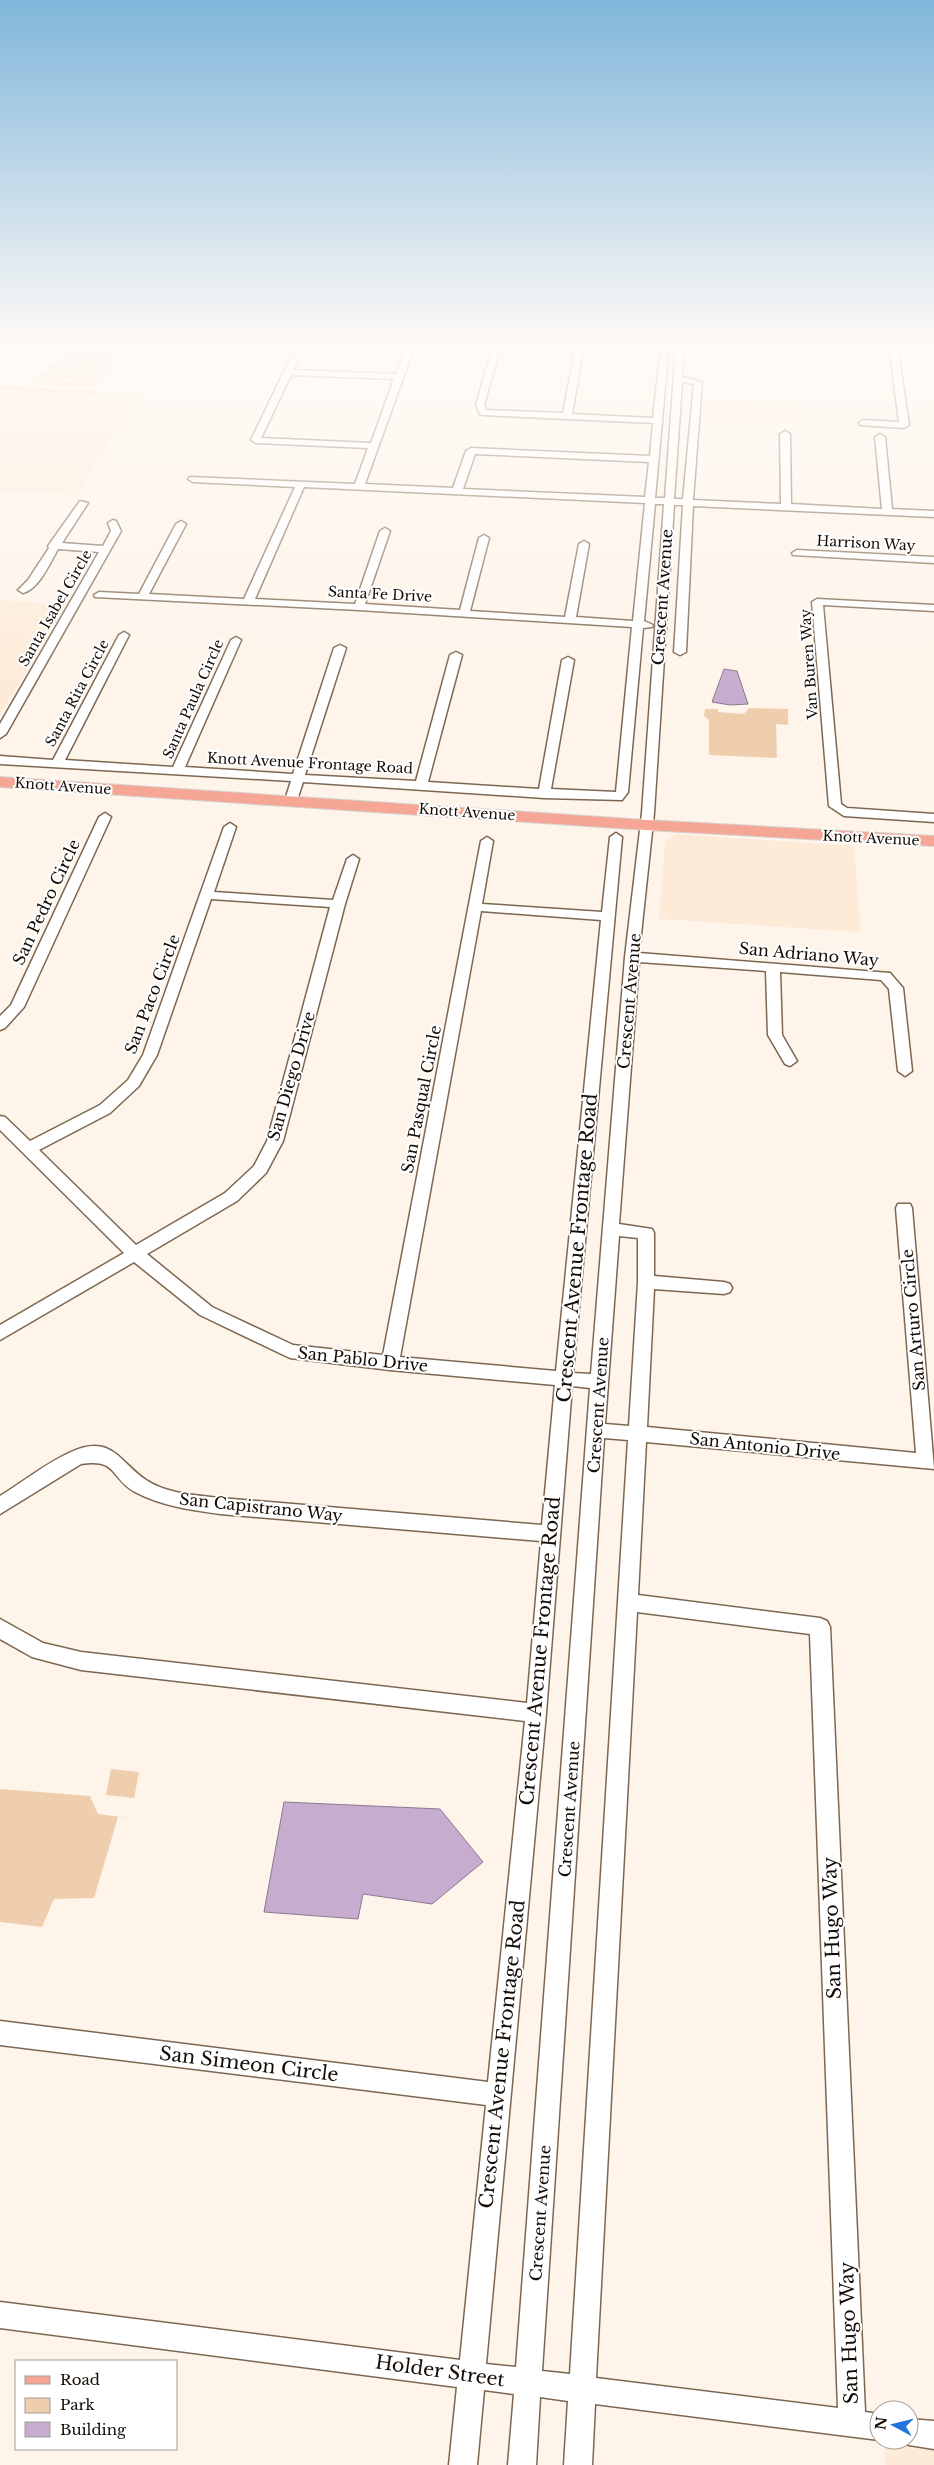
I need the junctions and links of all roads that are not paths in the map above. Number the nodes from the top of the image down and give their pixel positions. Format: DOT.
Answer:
graph roads {
  1 [pos="369,460"];
  2 [pos="468,460"];
  3 [pos="653,460"];
  4 [pos="672,460"];
  5 [pos="691,460"];
  6 [pos="785,460"];
  7 [pos="882,460"];
  8 [pos="193,479"];
  9 [pos="301,484"];
  10 [pos="360,487"];
  11 [pos="456,491"];
  12 [pos="650,500"];
  13 [pos="669,501"];
  14 [pos="688,502"];
  15 [pos="83,503"];
  16 [pos="786,507"];
  17 [pos="887,512"];
  18 [pos="934,514"];
  19 [pos="113,522"];
  20 [pos="181,524"];
  21 [pos="386,531"];
  22 [pos="484,538"];
  23 [pos="584,544"];
  24 [pos="53,546"];
  25 [pos="106,549"];
  26 [pos="797,553"];
  27 [pos="934,560"];
  28 [pos="23,590"];
  29 [pos="98,595"];
  30 [pos="142,598"];
  31 [pos="248,602"];
  32 [pos="359,608"];
  33 [pos="934,608"];
  34 [pos="464,614"];
  35 [pos="570,621"];
  36 [pos="638,624"];
  37 [pos="659,625"];
  38 [pos="124,635"];
  39 [pos="236,640"];
  40 [pos="340,648"];
  41 [pos="680,652"];
  42 [pos="456,656"];
  43 [pos="568,660"];
  44 [pos="0,734"];
  45 [pos="0,760"];
  46 [pos="57,764"];
  47 [pos="0,770"];
  48 [pos="177,771"];
  49 [pos="0,782"];
  50 [pos="421,785"];
  51 [pos="294,789"];
  52 [pos="544,794"];
  53 [pos="618,797"];
  54 [pos="105,817"];
  55 [pos="934,818"];
  56 [pos="647,819"];
  57 [pos="230,827"];
  58 [pos="934,829"];
  59 [pos="844,830"];
  60 [pos="616,837"];
  61 [pos="487,841"];
  62 [pos="934,841"];
  63 [pos="353,859"];
  64 [pos="207,895"];
  65 [pos="338,904"];
  66 [pos="475,907"];
  67 [pos="609,917"];
  68 [pos="632,958"];
  69 [pos="773,968"];
  70 [pos="0,1025"];
  71 [pos="790,1061"];
  72 [pos="905,1071"];
  73 [pos="0,1121"];
  74 [pos="30,1148"];
  75 [pos="904,1208"];
  76 [pos="612,1230"];
  77 [pos="135,1254"];
  78 [pos="646,1282"];
  79 [pos="724,1288"];
  80 [pos="0,1333"];
  81 [pos="390,1363"];
  82 [pos="564,1379"];
  83 [pos="598,1382"];
  84 [pos="597,1430"];
  85 [pos="638,1433"];
  86 [pos="930,1462"];
  87 [pos="0,1506"];
  88 [pos="551,1534"];
  89 [pos="628,1602"];
  90 [pos="0,1628"];
  91 [pos="536,1712"];
  92 [pos="0,2033"];
  93 [pos="498,2094"];
  94 [pos="0,2315"];
  95 [pos="472,2374"];
  96 [pos="528,2383"];
  97 [pos="582,2390"];
  98 [pos="852,2423"];
  99 [pos="869,2426"];
  100 [pos="919,2433"];
  101 [pos="934,2435"];
  102 [pos="463,2465"];
  103 [pos="522,2465"];
  104 [pos="578,2465"];
  1 -- 10 [label="street"];
  2 -- 11 [label="street"];
  3 -- 12 [label="street, Crescent Avenue"];
  4 -- 13 [label="street, Crescent Avenue"];
  5 -- 14 [label="street"];
  6 -- 16 [label="street"];
  7 -- 17 [label="street"];
  8 -- 9 [label="street"];
  9 -- 10 [label="street"];
  9 -- 31 [label="street"];
  10 -- 11 [label="street"];
  11 -- 12 [label="street"];
  12 -- 13 [label="street"];
  12 -- 36 [label="street, Crescent Avenue"];
  13 -- 14 [label="street"];
  13 -- 37 [label="street, Crescent Avenue"];
  14 -- 16 [label="street"];
  14 -- 41 [label="street"];
  15 -- 24 [label="street"];
  16 -- 17 [label="street"];
  17 -- 18 [label="street"];
  19 -- 25 [label="street, Santa Isabel Circle"];
  20 -- 30 [label="street"];
  21 -- 32 [label="street"];
  22 -- 34 [label="street"];
  23 -- 35 [label="street"];
  24 -- 25 [label="street"];
  24 -- 28 [label="street"];
  25 -- 44 [label="street, Santa Isabel Circle"];
  26 -- 27 [label="street, Harrison Way"];
  29 -- 30 [label="street, Santa Fe Drive"];
  30 -- 31 [label="street, Santa Fe Drive"];
  31 -- 32 [label="street, Santa Fe Drive"];
  32 -- 34 [label="street, Santa Fe Drive"];
  33 -- 55 [label="street, Van Buren Way"];
  34 -- 35 [label="street, Santa Fe Drive"];
  35 -- 36 [label="street, Santa Fe Drive"];
  36 -- 37 [label="street, Santa Fe Drive"];
  36 -- 53 [label="street, Crescent Avenue"];
  37 -- 56 [label="street, Crescent Avenue"];
  38 -- 46 [label="street, Santa Rita Circle"];
  39 -- 48 [label="street, Santa Paula Circle"];
  40 -- 51 [label="street"];
  42 -- 50 [label="street"];
  43 -- 52 [label="street"];
  45 -- 46 [label="street, Knott Avenue Frontage Road"];
  46 -- 48 [label="street, Knott Avenue Frontage Road"];
  47 -- 51 [label="main road, Knott Avenue"];
  48 -- 51 [label="street, Knott Avenue Frontage Road"];
  49 -- 51 [label="main road, Knott Avenue"];
  50 -- 51 [label="street, Knott Avenue Frontage Road"];
  50 -- 52 [label="street, Knott Avenue Frontage Road"];
  51 -- 56 [label="main road, Knott Avenue"];
  52 -- 53 [label="street, Knott Avenue Frontage Road"];
  54 -- 70 [label="street, San Pedro Circle"];
  56 -- 59 [label="main road, Knott Avenue"];
  56 -- 68 [label="street, Crescent Avenue"];
  57 -- 64 [label="street, San Paco Circle"];
  58 -- 59 [label="main road, Knott Avenue"];
  59 -- 62 [label="main road, Knott Avenue"];
  60 -- 67 [label="street, Crescent Avenue Frontage Road"];
  61 -- 66 [label="street, San Pasqual Circle"];
  63 -- 65 [label="street, San Diego Drive"];
  64 -- 65 [label="street"];
  64 -- 74 [label="street, San Paco Circle"];
  65 -- 77 [label="street, San Diego Drive"];
  66 -- 67 [label="street"];
  66 -- 81 [label="street, San Pasqual Circle"];
  67 -- 82 [label="street, Crescent Avenue Frontage Road"];
  68 -- 69 [label="street, San Adriano Way"];
  68 -- 76 [label="street, Crescent Avenue"];
  69 -- 71 [label="street"];
  69 -- 72 [label="street, San Adriano Way"];
  73 -- 74 [label="street, San Pablo Drive"];
  74 -- 77 [label="street, San Pablo Drive"];
  75 -- 86 [label="street, San Arturo Circle"];
  76 -- 78 [label="street, Crescent Avenue Frontage Road"];
  76 -- 83 [label="street, Crescent Avenue"];
  77 -- 80 [label="street, San Diego Drive"];
  77 -- 81 [label="street, San Pablo Drive"];
  78 -- 79 [label="street"];
  78 -- 85 [label="street, Crescent Avenue Frontage Road"];
  81 -- 82 [label="street, San Pablo Drive"];
  82 -- 83 [label="street, San Pablo Drive"];
  82 -- 88 [label="street, Crescent Avenue Frontage Road"];
  83 -- 84 [label="street, Crescent Avenue"];
  84 -- 85 [label="street, San Antonio Drive"];
  84 -- 96 [label="street, Crescent Avenue"];
  85 -- 86 [label="street, San Antonio Drive"];
  85 -- 89 [label="street, Crescent Avenue Frontage Road"];
  87 -- 88 [label="street, San Capistrano Way"];
  88 -- 91 [label="street, Crescent Avenue Frontage Road"];
  89 -- 97 [label="street, Crescent Avenue Frontage Road"];
  89 -- 98 [label="street, San Hugo Way"];
  90 -- 91 [label="street"];
  91 -- 93 [label="street, Crescent Avenue Frontage Road"];
  92 -- 93 [label="street, San Simeon Circle"];
  93 -- 95 [label="street, Crescent Avenue Frontage Road"];
  94 -- 95 [label="street, Holder Street"];
  95 -- 96 [label="street, Holder Street"];
  95 -- 102 [label="street, Crescent Avenue Frontage Road"];
  96 -- 97 [label="street, Holder Street"];
  96 -- 103 [label="street, Crescent Avenue"];
  97 -- 98 [label="street, Holder Street"];
  97 -- 104 [label="street, Crescent Avenue Frontage Road"];
  98 -- 99 [label="street, Holder Street"];
  100 -- 101 [label="street"];
}
